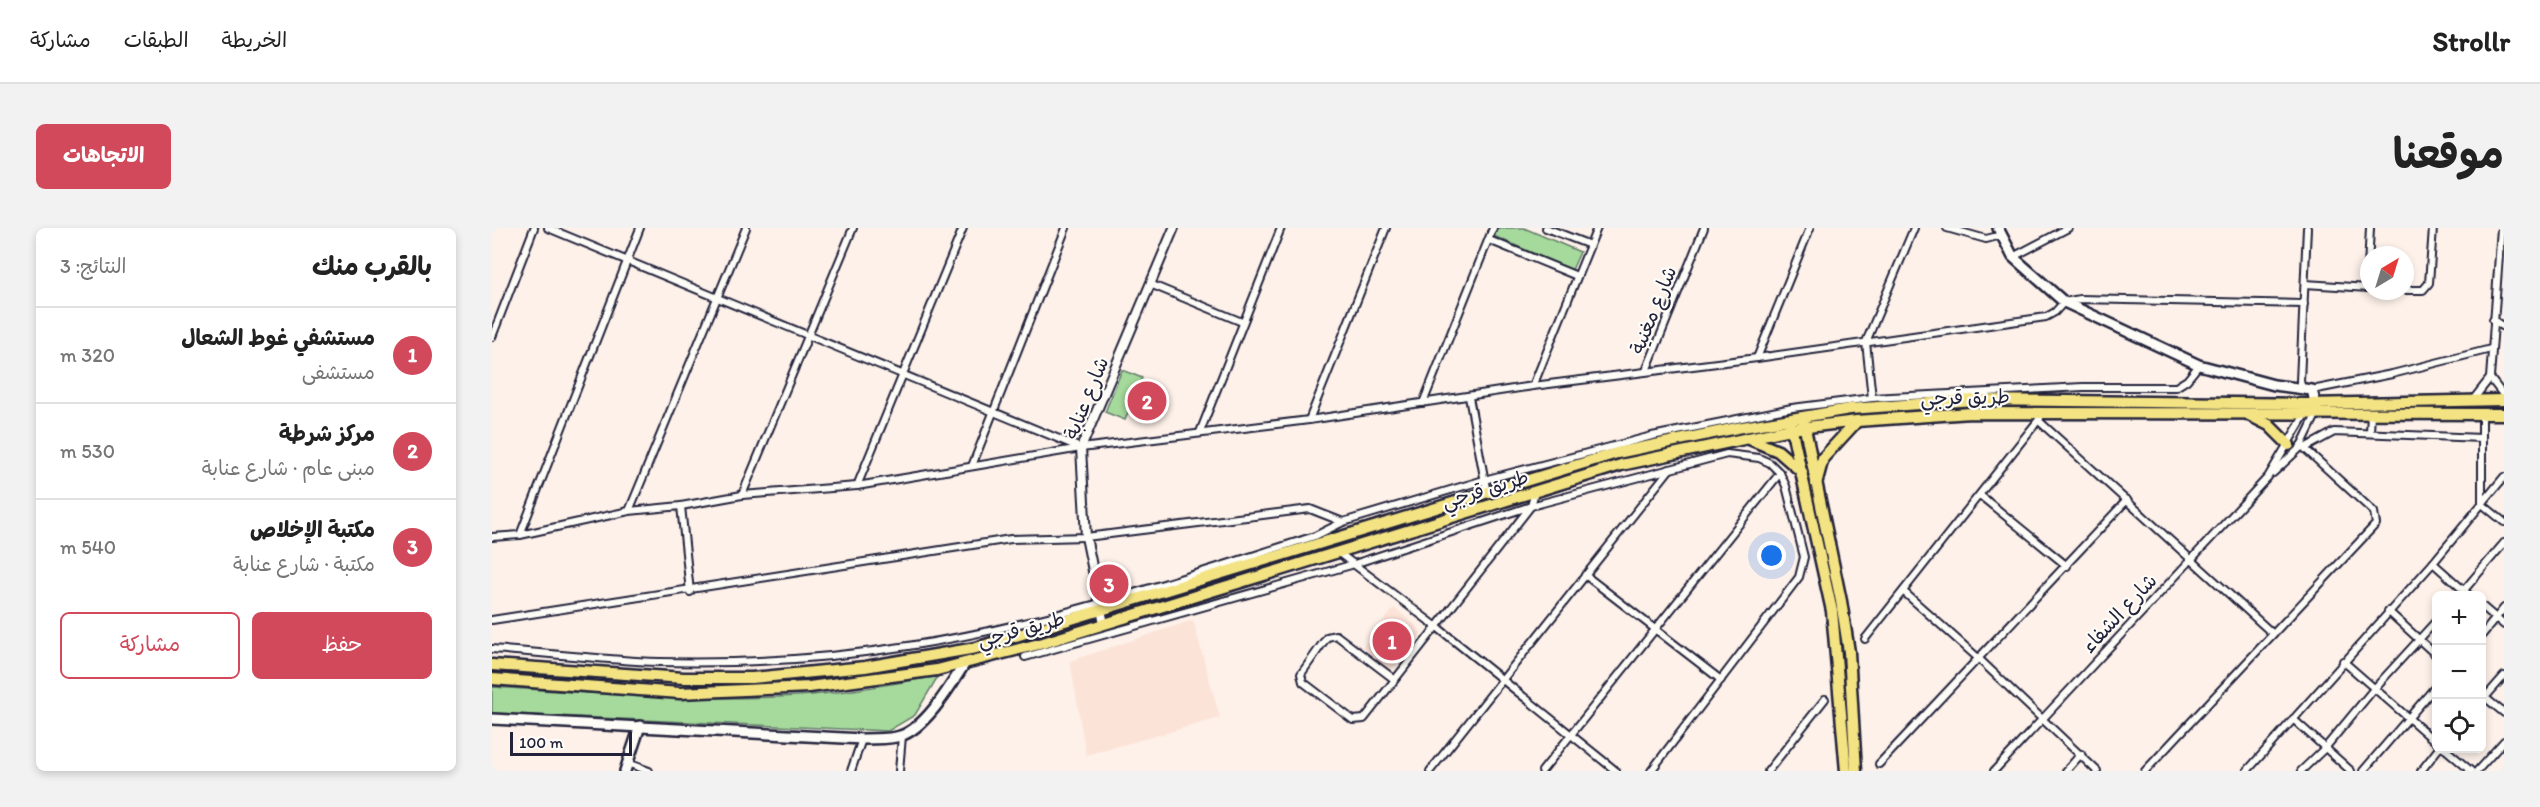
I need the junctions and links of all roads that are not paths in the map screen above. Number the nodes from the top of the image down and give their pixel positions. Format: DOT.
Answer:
graph roads {
  1 [pos="534,228"];
  2 [pos="548,228"];
  3 [pos="640,228"];
  4 [pos="746,228"];
  5 [pos="853,228"];
  6 [pos="963,228"];
  7 [pos="1066,228"];
  8 [pos="1174,228"];
  9 [pos="1281,228"];
  10 [pos="1386,228"];
  11 [pos="1493,228"];
  12 [pos="1546,228"];
  13 [pos="1597,228"];
  14 [pos="1704,228"];
  15 [pos="1810,228"];
  16 [pos="1914,228"];
  17 [pos="1947,228"];
  18 [pos="2068,228"];
  19 [pos="2307,228"];
  20 [pos="2370,228"];
  21 [pos="2433,228"];
  22 [pos="2000,232"];
  23 [pos="2502,232"];
  24 [pos="1489,240"];
  25 [pos="1590,245"];
  26 [pos="2369,246"];
  27 [pos="2013,257"];
  28 [pos="627,260"];
  29 [pos="1577,276"];
  30 [pos="1150,284"];
  31 [pos="2305,284"];
  32 [pos="2360,287"];
  33 [pos="2414,290"];
  34 [pos="718,297"];
  35 [pos="2064,302"];
  36 [pos="2304,304"];
  37 [pos="2493,320"];
  38 [pos="1242,322"];
  39 [pos="2504,327"];
  40 [pos="808,334"];
  41 [pos="492,336"];
  42 [pos="1866,342"];
  43 [pos="2491,349"];
  44 [pos="1757,358"];
  45 [pos="2199,365"];
  46 [pos="1646,371"];
  47 [pos="903,374"];
  48 [pos="2490,378"];
  49 [pos="1533,386"];
  50 [pos="1469,397"];
  51 [pos="1872,398"];
  52 [pos="2504,398"];
  53 [pos="2472,401"];
  54 [pos="2311,402"];
  55 [pos="1423,403"];
  56 [pos="993,412"];
  57 [pos="2246,413"];
  58 [pos="2371,414"];
  59 [pos="2482,414"];
  60 [pos="2504,414"];
  61 [pos="2041,417"];
  62 [pos="1309,420"];
  63 [pos="1857,421"];
  64 [pos="1803,422"];
  65 [pos="1790,424"];
  66 [pos="1200,432"];
  67 [pos="2370,432"];
  68 [pos="1747,438"];
  69 [pos="2482,438"];
  70 [pos="2289,445"];
  71 [pos="2303,447"];
  72 [pos="1081,448"];
  73 [pos="1617,453"];
  74 [pos="1621,465"];
  75 [pos="972,466"];
  76 [pos="1670,468"];
  77 [pos="1802,472"];
  78 [pos="1780,473"];
  79 [pos="2268,477"];
  80 [pos="2504,477"];
  81 [pos="1484,480"];
  82 [pos="1816,484"];
  83 [pos="857,486"];
  84 [pos="1535,492"];
  85 [pos="1487,493"];
  86 [pos="742,495"];
  87 [pos="1981,496"];
  88 [pos="2127,500"];
  89 [pos="2482,504"];
  90 [pos="681,506"];
  91 [pos="1531,506"];
  92 [pos="629,511"];
  93 [pos="1343,522"];
  94 [pos="2504,522"];
  95 [pos="520,535"];
  96 [pos="492,537"];
  97 [pos="1086,537"];
  98 [pos="2504,543"];
  99 [pos="1832,549"];
  100 [pos="1820,551"];
  101 [pos="1339,553"];
  102 [pos="1803,557"];
  103 [pos="2192,559"];
  104 [pos="2433,563"];
  105 [pos="1351,565"];
  106 [pos="2067,566"];
  107 [pos="1585,575"];
  108 [pos="2459,591"];
  109 [pos="2463,591"];
  110 [pos="690,592"];
  111 [pos="1904,592"];
  112 [pos="1101,607"];
  113 [pos="2504,608"];
  114 [pos="2486,610"];
  115 [pos="2388,611"];
  116 [pos="2496,618"];
  117 [pos="492,621"];
  118 [pos="1104,624"];
  119 [pos="2504,625"];
  120 [pos="2432,626"];
  121 [pos="1437,627"];
  122 [pos="2486,629"];
  123 [pos="1656,630"];
  124 [pos="2272,633"];
  125 [pos="1865,639"];
  126 [pos="2420,640"];
  127 [pos="492,649"];
  128 [pos="2432,651"];
  129 [pos="1025,657"];
  130 [pos="1978,658"];
  131 [pos="2343,662"];
  132 [pos="965,663"];
  133 [pos="492,665"];
  134 [pos="2504,676"];
  135 [pos="492,679"];
  136 [pos="1394,679"];
  137 [pos="1501,679"];
  138 [pos="1720,680"];
  139 [pos="2373,690"];
  140 [pos="2432,691"];
  141 [pos="2486,694"];
  142 [pos="1825,699"];
  143 [pos="2483,699"];
  144 [pos="2504,713"];
  145 [pos="2042,718"];
  146 [pos="2408,718"];
  147 [pos="492,719"];
  148 [pos="2293,719"];
  149 [pos="640,726"];
  150 [pos="1571,734"];
  151 [pos="902,736"];
  152 [pos="862,739"];
  153 [pos="2432,739"];
  154 [pos="2504,741"];
  155 [pos="2325,748"];
  156 [pos="2435,753"];
  157 [pos="2450,753"];
  158 [pos="2081,754"];
  159 [pos="1879,764"];
  160 [pos="626,767"];
  161 [pos="649,771"];
  162 [pos="851,771"];
  163 [pos="899,771"];
  164 [pos="1430,771"];
  165 [pos="1542,771"];
  166 [pos="1616,771"];
  167 [pos="1651,771"];
  168 [pos="1768,771"];
  169 [pos="1846,771"];
  170 [pos="1856,771"];
  171 [pos="1994,771"];
  172 [pos="2066,771"];
  173 [pos="2097,771"];
  174 [pos="2145,771"];
  175 [pos="2247,771"];
  176 [pos="2301,771"];
  177 [pos="2351,771"];
  178 [pos="2363,771"];
  179 [pos="2421,771"];
  180 [pos="2471,771"];
  181 [pos="2477,771"];
  1 -- 41 [label="street"];
  2 -- 28 [label="street"];
  3 -- 28 [label="street"];
  4 -- 34 [label="street"];
  5 -- 40 [label="street"];
  6 -- 47 [label="street"];
  7 -- 56 [label="street"];
  8 -- 30 [label="street, شارع عنابة"];
  9 -- 38 [label="street"];
  10 -- 62 [label="street"];
  11 -- 24 [label="street"];
  12 -- 25 [label="street"];
  13 -- 25 [label="street"];
  14 -- 46 [label="street, شارع مغنية"];
  15 -- 44 [label="street"];
  16 -- 42 [label="street"];
  17 -- 22 [label="street"];
  18 -- 27 [label="street"];
  19 -- 31 [label="street"];
  20 -- 26 [label="street"];
  21 -- 33 [label="street"];
  22 -- 27 [label="main road"];
  23 -- 37 [label="street"];
  24 -- 29 [label="street"];
  24 -- 55 [label="street"];
  25 -- 29 [label="street"];
  27 -- 35 [label="main road"];
  28 -- 34 [label="street"];
  28 -- 95 [label="street"];
  29 -- 49 [label="street"];
  30 -- 38 [label="street"];
  30 -- 72 [label="street, شارع عنابة"];
  31 -- 32 [label="street"];
  31 -- 36 [label="street"];
  34 -- 40 [label="street"];
  34 -- 92 [label="street"];
  35 -- 36 [label="street"];
  35 -- 42 [label="street"];
  35 -- 45 [label="main road"];
  36 -- 54 [label="street"];
  37 -- 39 [label="street"];
  37 -- 43 [label="street"];
  38 -- 66 [label="street"];
  40 -- 47 [label="street"];
  40 -- 86 [label="street"];
  42 -- 44 [label="street"];
  42 -- 51 [label="street"];
  43 -- 48 [label="street"];
  43 -- 54 [label="street"];
  44 -- 46 [label="street"];
  45 -- 51 [label="street"];
  45 -- 54 [label="main road"];
  46 -- 49 [label="street"];
  47 -- 56 [label="street"];
  47 -- 83 [label="street"];
  48 -- 52 [label="street"];
  48 -- 53 [label="street"];
  49 -- 50 [label="street"];
  50 -- 55 [label="street"];
  50 -- 81 [label="street"];
  51 -- 81 [label="street"];
  52 -- 53 [label="main road, طريق قرجي"];
  53 -- 54 [label="main road, طريق قرجي"];
  54 -- 57 [label="main road, طريق قرجي"];
  54 -- 58 [label="main road, طريق قرجي"];
  54 -- 64 [label="main road, طريق قرجي"];
  54 -- 70 [label="street, شارع الشفاء"];
  54 -- 71 [label="street, شارع الشفاء"];
  55 -- 62 [label="street"];
  56 -- 72 [label="street"];
  56 -- 75 [label="street"];
  57 -- 61 [label="main road, طريق قرجي"];
  57 -- 70 [label="main road"];
  58 -- 59 [label="main road, طريق قرجي"];
  58 -- 67 [label="street"];
  59 -- 60 [label="main road, طريق قرجي"];
  59 -- 69 [label="street"];
  61 -- 63 [label="main road, طريق قرجي"];
  61 -- 87 [label="street"];
  61 -- 88 [label="street"];
  62 -- 66 [label="street"];
  63 -- 64 [label="main road, طريق قرجي"];
  63 -- 82 [label="main road"];
  64 -- 65 [label="main road, طريق قرجي"];
  64 -- 82 [label="main road"];
  65 -- 68 [label="main road, طريق قرجي"];
  65 -- 73 [label="main road, طريق قرجي"];
  65 -- 77 [label="main road"];
  66 -- 72 [label="street"];
  67 -- 69 [label="street"];
  67 -- 71 [label="street"];
  68 -- 74 [label="main road, طريق قرجي"];
  68 -- 77 [label="main road"];
  69 -- 89 [label="street"];
  70 -- 79 [label="street, شارع الشفاء"];
  71 -- 79 [label="street, شارع الشفاء"];
  71 -- 124 [label="street"];
  72 -- 75 [label="street"];
  72 -- 97 [label="street, شارع عنابة"];
  73 -- 74 [label="main road"];
  73 -- 85 [label="main road, طريق قرجي"];
  74 -- 84 [label="main road, طريق قرجي"];
  75 -- 83 [label="street"];
  76 -- 78 [label="street"];
  76 -- 91 [label="street"];
  76 -- 107 [label="street"];
  77 -- 100 [label="main road"];
  78 -- 102 [label="street"];
  78 -- 123 [label="street"];
  79 -- 103 [label="street, شارع الشفاء"];
  80 -- 89 [label="street"];
  81 -- 85 [label="street"];
  81 -- 93 [label="street"];
  82 -- 99 [label="main road"];
  83 -- 86 [label="street"];
  84 -- 91 [label="street"];
  84 -- 101 [label="main road, طريق قرجي"];
  85 -- 112 [label="main road, طريق قرجي"];
  86 -- 90 [label="street"];
  87 -- 106 [label="street"];
  87 -- 111 [label="street"];
  88 -- 103 [label="street"];
  88 -- 106 [label="street"];
  89 -- 94 [label="street"];
  89 -- 104 [label="street"];
  90 -- 92 [label="street"];
  90 -- 110 [label="street"];
  91 -- 105 [label="street"];
  91 -- 121 [label="street"];
  92 -- 95 [label="street"];
  93 -- 97 [label="street"];
  93 -- 112 [label="street"];
  95 -- 96 [label="street"];
  97 -- 110 [label="street"];
  97 -- 112 [label="street, شارع عنابة"];
  98 -- 109 [label="street"];
  99 -- 100 [label="street"];
  99 -- 170 [label="main road"];
  100 -- 102 [label="street"];
  100 -- 169 [label="main road"];
  101 -- 105 [label="street"];
  101 -- 118 [label="main road, طريق قرجي"];
  102 -- 138 [label="street"];
  103 -- 124 [label="street"];
  103 -- 145 [label="street, شارع الشفاء"];
  104 -- 108 [label="street"];
  104 -- 115 [label="street"];
  105 -- 121 [label="street"];
  105 -- 129 [label="street"];
  106 -- 130 [label="street"];
  107 -- 123 [label="street"];
  107 -- 137 [label="street"];
  110 -- 117 [label="street"];
  111 -- 125 [label="street"];
  111 -- 130 [label="street"];
  112 -- 118 [label="street, شارع عنابة"];
  112 -- 127 [label="street"];
  112 -- 133 [label="main road, طريق قرجي"];
  113 -- 116 [label="street"];
  114 -- 116 [label="street"];
  115 -- 126 [label="street"];
  115 -- 131 [label="street"];
  116 -- 119 [label="street"];
  116 -- 122 [label="street"];
  118 -- 132 [label="main road, طريق قرجي"];
  120 -- 126 [label="street"];
  121 -- 136 [label="street"];
  121 -- 137 [label="street"];
  123 -- 138 [label="street"];
  123 -- 150 [label="street"];
  124 -- 174 [label="street"];
  126 -- 128 [label="street"];
  126 -- 139 [label="street"];
  130 -- 145 [label="street"];
  130 -- 159 [label="street"];
  131 -- 139 [label="street"];
  131 -- 148 [label="street"];
  132 -- 135 [label="main road, طريق قرجي"];
  132 -- 151 [label="main road"];
  134 -- 141 [label="street"];
  136 -- 136 [label="street"];
  137 -- 150 [label="street"];
  137 -- 164 [label="street"];
  138 -- 167 [label="street"];
  139 -- 146 [label="street"];
  139 -- 155 [label="street"];
  140 -- 146 [label="street"];
  142 -- 168 [label="street"];
  143 -- 144 [label="street"];
  145 -- 158 [label="street"];
  145 -- 171 [label="street, شارع الشفاء"];
  146 -- 153 [label="street"];
  146 -- 178 [label="street"];
  147 -- 149 [label="main road"];
  148 -- 155 [label="street"];
  148 -- 175 [label="street"];
  149 -- 152 [label="main road"];
  149 -- 160 [label="main road"];
  150 -- 165 [label="street"];
  150 -- 166 [label="street"];
  151 -- 152 [label="main road"];
  151 -- 163 [label="street"];
  152 -- 162 [label="street"];
  154 -- 181 [label="street"];
  155 -- 176 [label="street"];
  155 -- 177 [label="street"];
  156 -- 179 [label="street"];
  157 -- 180 [label="street"];
  158 -- 172 [label="street"];
  158 -- 173 [label="street"];
  160 -- 161 [label="street"];
}
